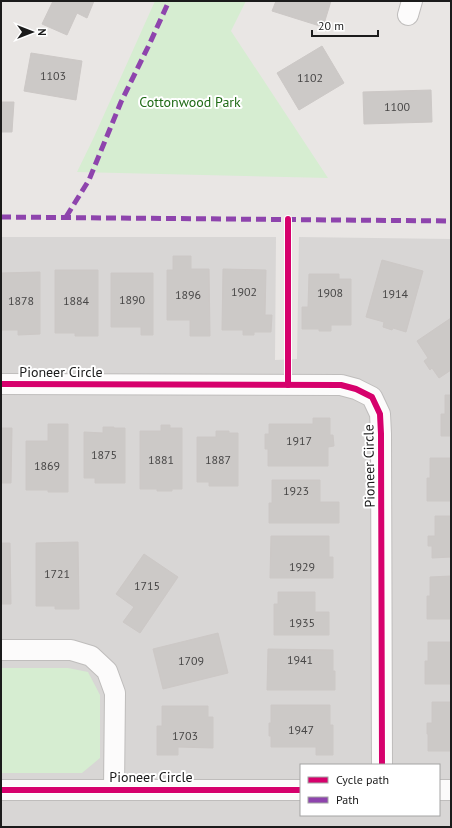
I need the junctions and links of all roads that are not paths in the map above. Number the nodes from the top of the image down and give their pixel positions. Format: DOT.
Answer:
graph roads {
  1 [pos="1,384"];
  2 [pos="1,650"];
  3 [pos="382,764"];
  4 [pos="114,789"];
  5 [pos="1,790"];
  6 [pos="300,790"];
  7 [pos="440,790"];
  8 [pos="451,790"];
  1 -- 3 [label="street, Pioneer Circle"];
  2 -- 4 [label="street, Pioneer Circle"];
  4 -- 5 [label="street, Pioneer Circle"];
  4 -- 6 [label="street, Pioneer Circle"];
  7 -- 8 [label="street"];
}
